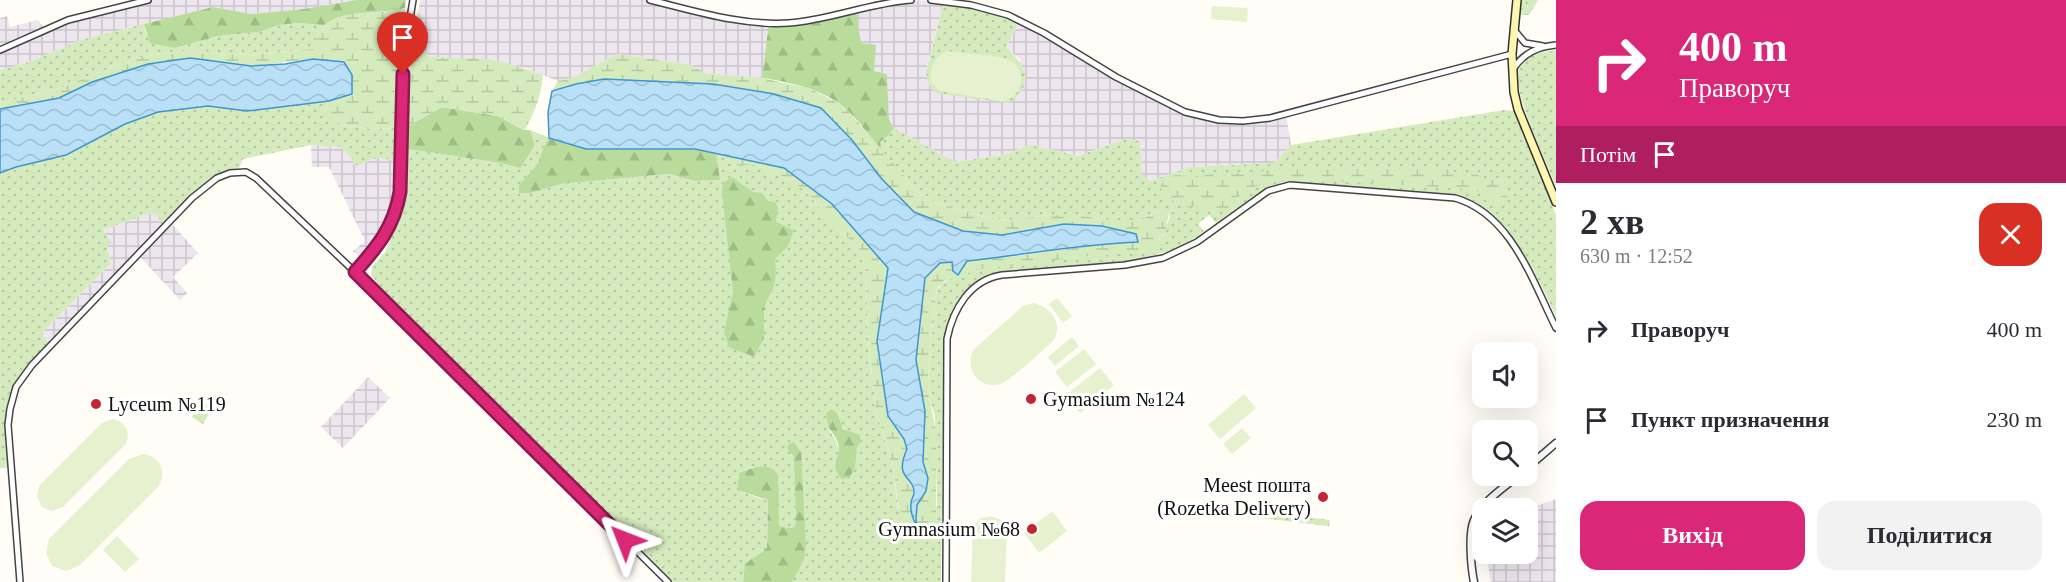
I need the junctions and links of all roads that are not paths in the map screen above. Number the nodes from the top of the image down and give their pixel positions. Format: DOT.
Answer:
graph roads {
  1 [pos="148,0"];
  2 [pos="413,0"];
  3 [pos="650,0"];
  4 [pos="911,0"];
  5 [pos="931,0"];
  6 [pos="1517,0"];
  7 [pos="1515,31"];
  8 [pos="1556,45"];
  9 [pos="1545,46"];
  10 [pos="0,50"];
  11 [pos="1512,54"];
  12 [pos="1513,69"];
  13 [pos="1556,202"];
  14 [pos="355,272"];
  15 [pos="1556,327"];
  16 [pos="1556,442"];
  17 [pos="1538,458"];
  18 [pos="1506,486"];
  19 [pos="20,582"];
  20 [pos="668,582"];
  21 [pos="946,582"];
  22 [pos="1473,582"];
  1 -- 10 [label="street"];
  2 -- 14 [label="street"];
  3 -- 4 [label="street"];
  5 -- 11 [label="street"];
  6 -- 7 [label="main road"];
  7 -- 9 [label="street"];
  7 -- 11 [label="main road"];
  8 -- 9 [label="street"];
  9 -- 12 [label="street"];
  11 -- 12 [label="main road"];
  12 -- 13 [label="main road"];
  14 -- 19 [label="street"];
  14 -- 20 [label="street"];
  15 -- 21 [label="street"];
  16 -- 17 [label="street"];
  18 -- 22 [label="street"];
}
